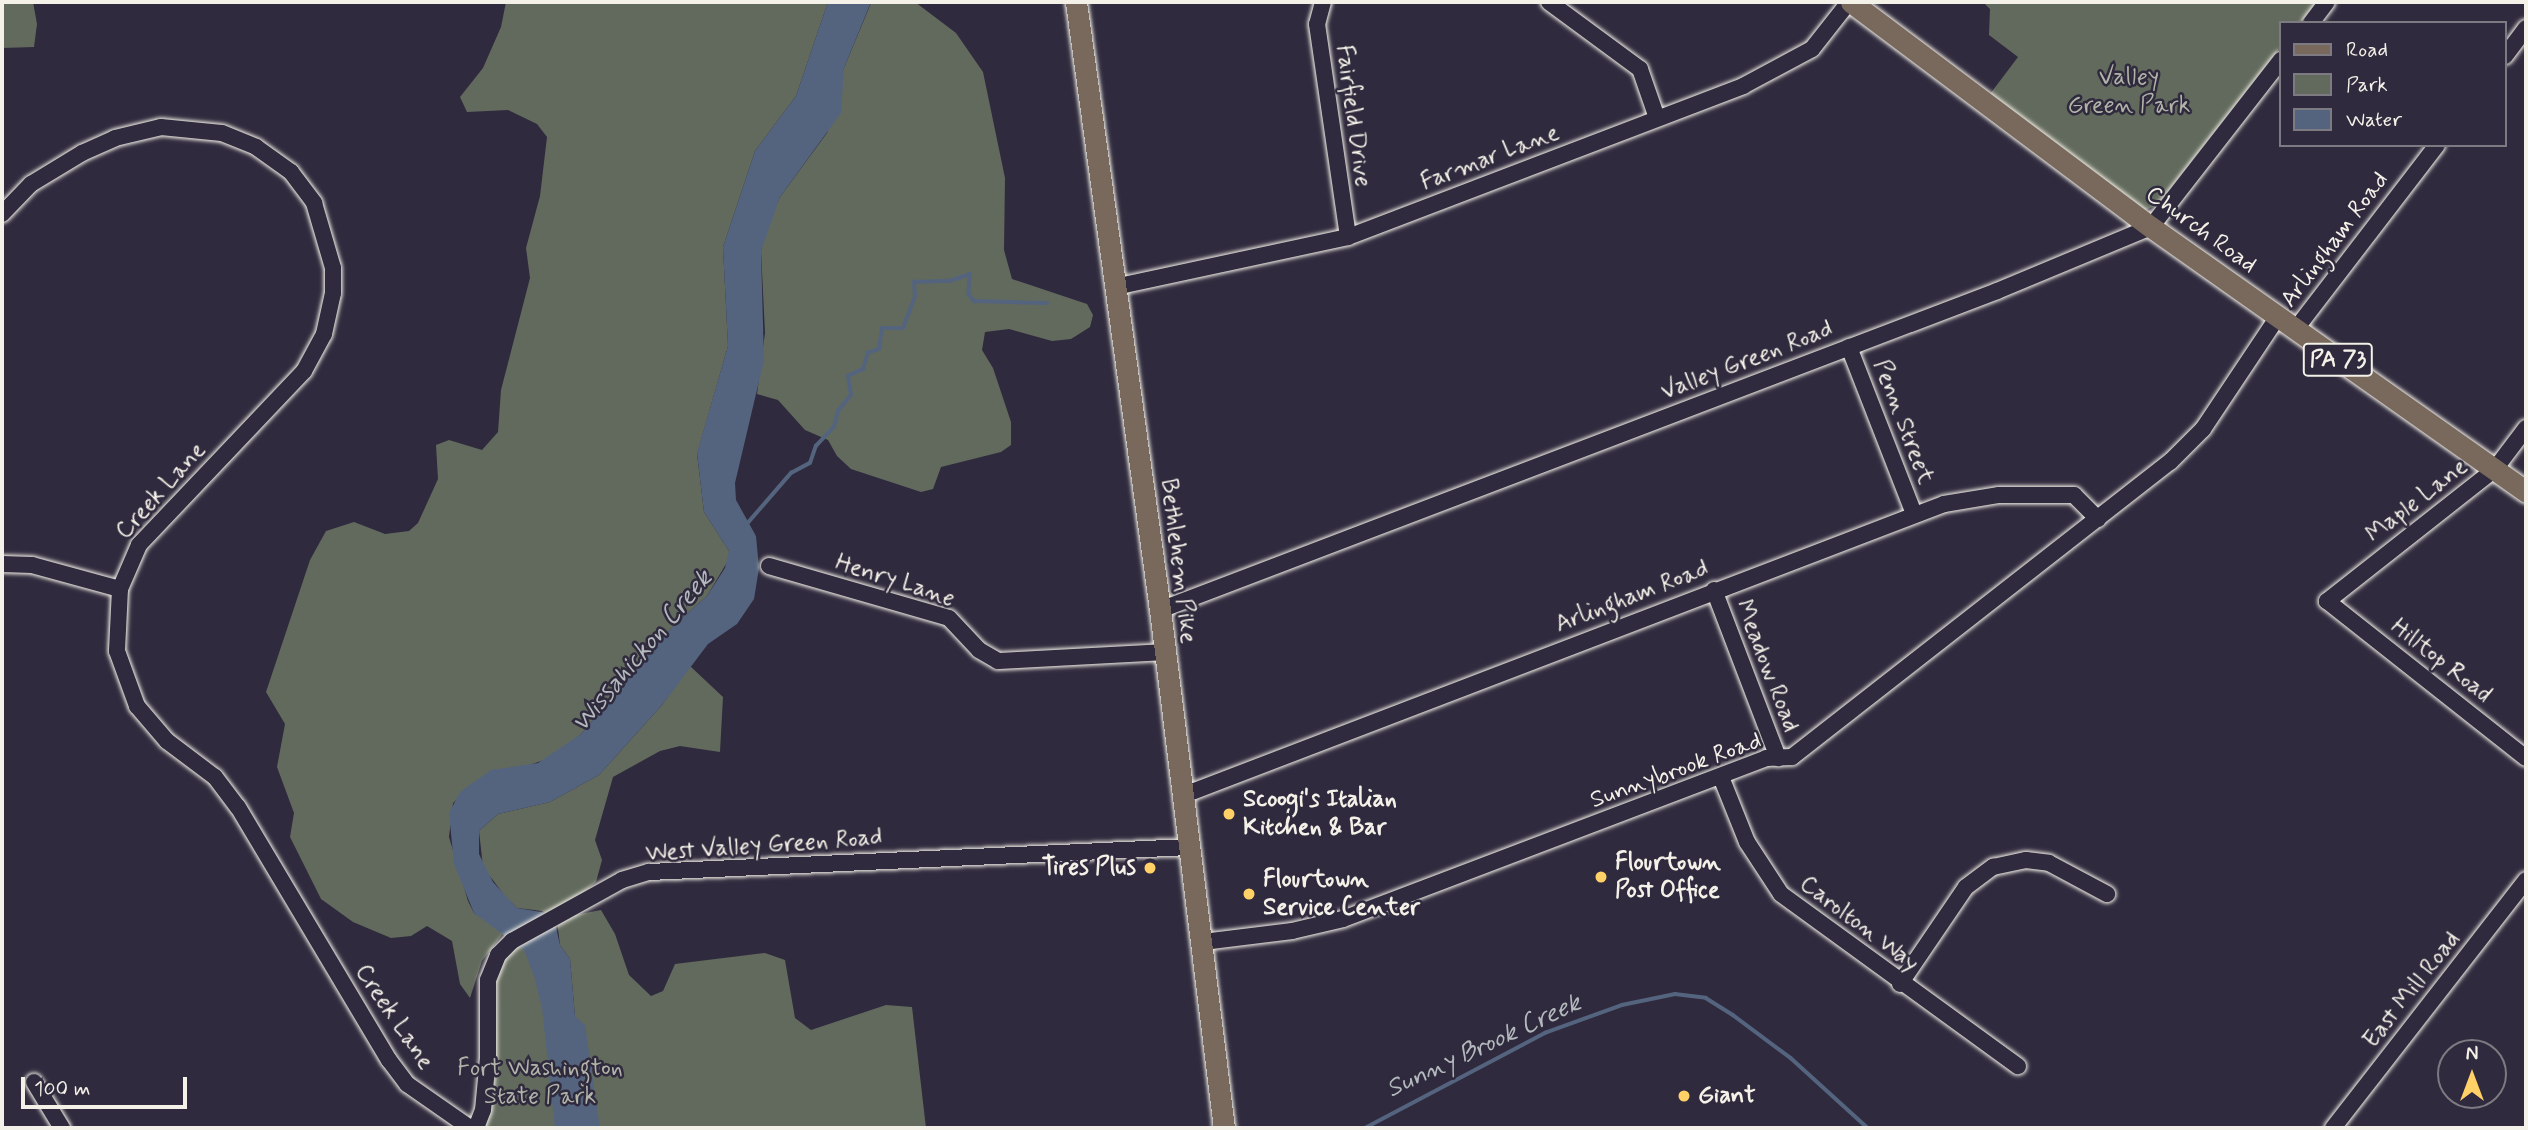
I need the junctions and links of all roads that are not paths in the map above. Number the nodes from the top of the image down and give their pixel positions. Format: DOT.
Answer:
graph roads {
  1 [pos="1076,2"];
  2 [pos="1323,2"];
  3 [pos="1549,2"];
  4 [pos="1850,2"];
  5 [pos="2327,2"];
  6 [pos="2313,21"];
  7 [pos="2526,28"];
  8 [pos="2507,52"];
  9 [pos="2280,61"];
  10 [pos="1657,118"];
  11 [pos="2435,147"];
  12 [pos="2,214"];
  13 [pos="2151,227"];
  14 [pos="1348,237"];
  15 [pos="1115,287"];
  16 [pos="2277,318"];
  17 [pos="2295,330"];
  18 [pos="1849,347"];
  19 [pos="2526,428"];
  20 [pos="2495,469"];
  21 [pos="2134,492"];
  22 [pos="2526,492"];
  23 [pos="1914,514"];
  24 [pos="2098,519"];
  25 [pos="2,564"];
  26 [pos="769,566"];
  27 [pos="120,589"];
  28 [pos="1714,590"];
  29 [pos="2327,601"];
  30 [pos="1160,610"];
  31 [pos="1163,652"];
  32 [pos="1778,758"];
  33 [pos="2526,758"];
  34 [pos="1721,777"];
  35 [pos="1184,795"];
  36 [pos="1190,847"];
  37 [pos="2525,886"];
  38 [pos="2107,894"];
  39 [pos="1203,942"];
  40 [pos="1900,984"];
  41 [pos="2018,1066"];
  42 [pos="34,1082"];
  43 [pos="62,1128"];
  44 [pos="473,1128"];
  45 [pos="1224,1128"];
  46 [pos="2333,1128"];
  1 -- 15 [label="main road, Bethlehem Pike"];
  2 -- 14 [label="street, Fairfield Drive"];
  3 -- 10 [label="street"];
  4 -- 10 [label="street, Farmar Lane"];
  4 -- 13 [label="main road, Church Road / PA 73"];
  5 -- 6 [label="street"];
  7 -- 8 [label="street"];
  9 -- 13 [label="street"];
  10 -- 14 [label="street, Farmar Lane"];
  11 -- 17 [label="street, Arlingham Road"];
  12 -- 27 [label="street, Creek Lane"];
  13 -- 16 [label="main road, Church Road / PA 73"];
  13 -- 18 [label="street, Valley Green Road"];
  14 -- 15 [label="street, Farmar Lane"];
  15 -- 30 [label="main road, Bethlehem Pike"];
  16 -- 17 [label="main road, Church Road / PA 73"];
  16 -- 21 [label="street, Arlingham Road"];
  17 -- 20 [label="main road, Church Road / PA 73"];
  18 -- 23 [label="street, Penn Street"];
  18 -- 30 [label="street, Valley Green Road"];
  19 -- 20 [label="street, Maple Lane"];
  20 -- 22 [label="main road, Church Road / PA 73"];
  20 -- 29 [label="street, Maple Lane"];
  21 -- 24 [label="street, Sunnybrook Road"];
  23 -- 24 [label="street, Arlingham Road"];
  23 -- 28 [label="street, Arlingham Road"];
  24 -- 32 [label="street, Sunnybrook Road"];
  25 -- 27 [label="street"];
  26 -- 31 [label="street, Henry Lane"];
  27 -- 44 [label="street, Creek Lane"];
  28 -- 32 [label="street, Meadow Road"];
  28 -- 35 [label="street, Arlingham Road"];
  29 -- 33 [label="street, Hilltop Road"];
  30 -- 31 [label="main road, Bethlehem Pike"];
  31 -- 35 [label="main road, Bethlehem Pike"];
  32 -- 34 [label="street, Sunnybrook Road"];
  34 -- 39 [label="street, Sunnybrook Road"];
  34 -- 40 [label="street, Carolton Way"];
  35 -- 36 [label="main road, Bethlehem Pike"];
  36 -- 39 [label="main road, Bethlehem Pike"];
  36 -- 44 [label="street, West Valley Green Road"];
  37 -- 46 [label="street, East Mill Road"];
  38 -- 40 [label="street"];
  39 -- 45 [label="main road, Bethlehem Pike"];
  40 -- 41 [label="street, Carolton Way"];
  42 -- 43 [label="street"];
}
